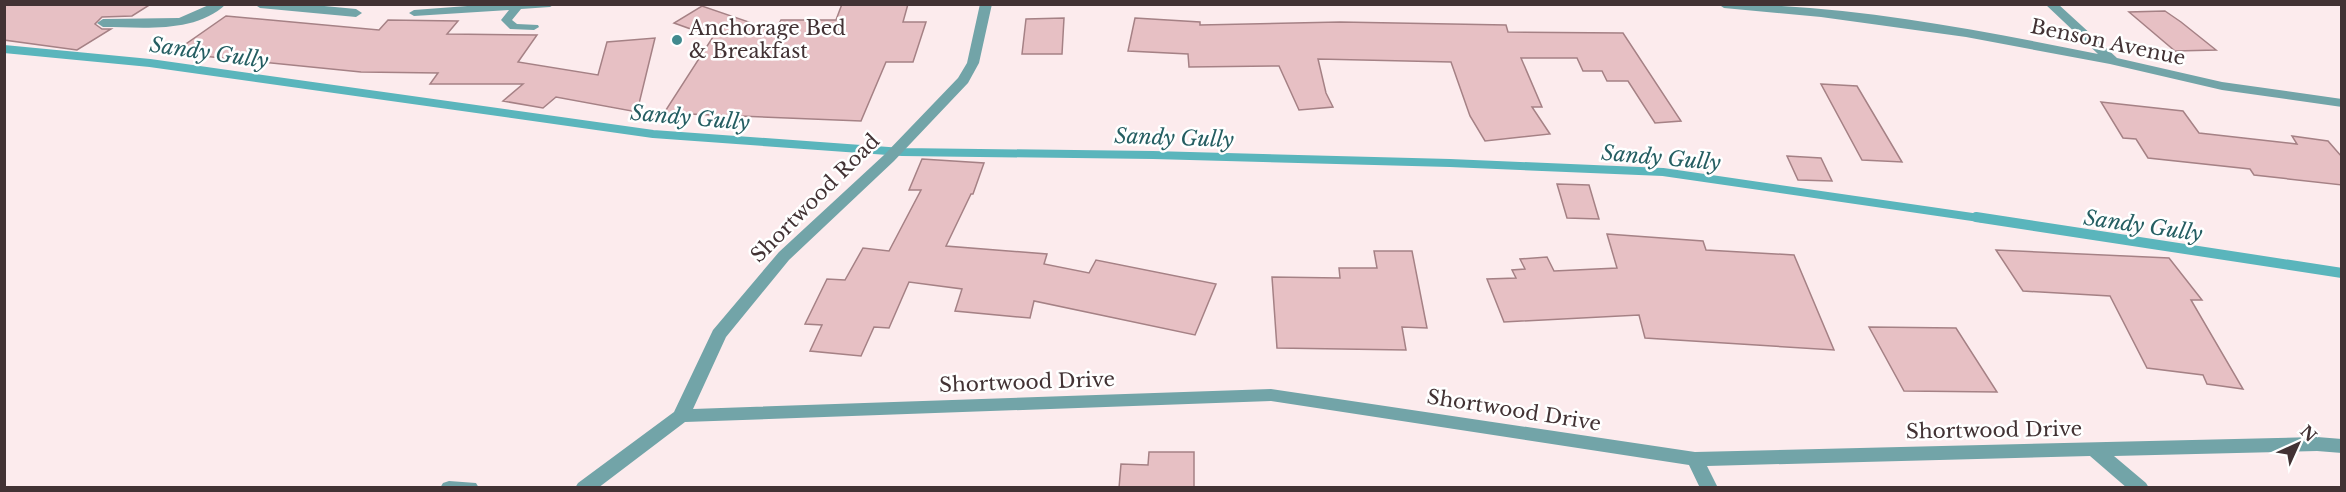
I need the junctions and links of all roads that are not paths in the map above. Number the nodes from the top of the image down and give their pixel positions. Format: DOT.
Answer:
graph roads {
  1 [pos="220,4"];
  2 [pos="260,4"];
  3 [pos="550,4"];
  4 [pos="986,4"];
  5 [pos="1724,4"];
  6 [pos="2051,4"];
  7 [pos="518,6"];
  8 [pos="356,13"];
  9 [pos="414,13"];
  10 [pos="103,22"];
  11 [pos="534,27"];
  12 [pos="2112,60"];
  13 [pos="2342,103"];
  14 [pos="681,416"];
  15 [pos="2342,446"];
  16 [pos="2093,449"];
  17 [pos="1695,459"];
  18 [pos="449,488"];
  19 [pos="470,488"];
  20 [pos="584,488"];
  21 [pos="1708,488"];
  22 [pos="2140,488"];
  1 -- 10 [label="street"];
  2 -- 8 [label="street"];
  3 -- 7 [label="lane"];
  4 -- 14 [label="street, Shortwood Road"];
  5 -- 12 [label="street, Benson Avenue"];
  6 -- 12 [label="street"];
  7 -- 9 [label="lane"];
  7 -- 11 [label="lane"];
  12 -- 13 [label="street, Benson Avenue"];
  14 -- 17 [label="street, Shortwood Drive"];
  14 -- 20 [label="street, Shortwood Road"];
  15 -- 16 [label="street, Shortwood Drive"];
  16 -- 17 [label="street, Shortwood Drive"];
  16 -- 22 [label="street"];
  17 -- 21 [label="street"];
  18 -- 19 [label="street"];
}
